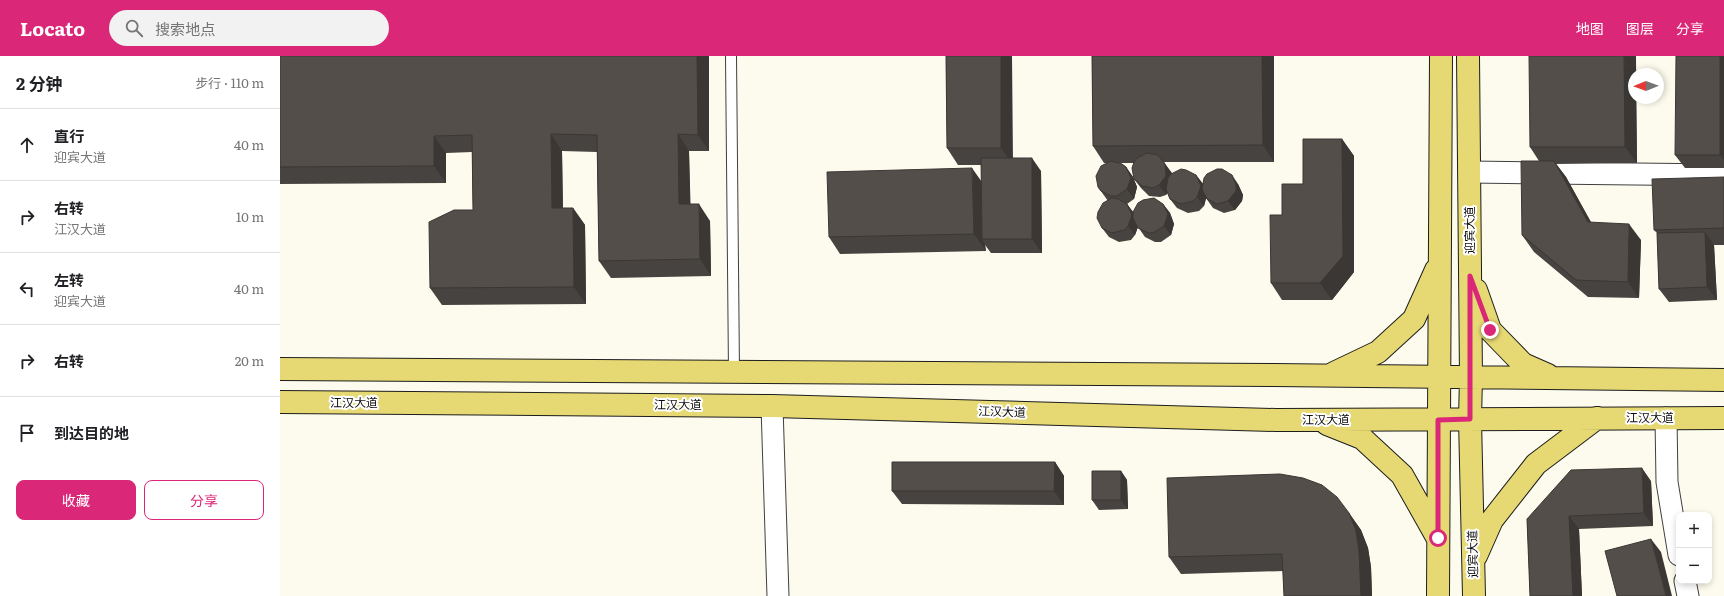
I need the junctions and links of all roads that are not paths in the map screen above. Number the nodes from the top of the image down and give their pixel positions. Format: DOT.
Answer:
graph roads {
  1 [pos="731,56"];
  2 [pos="1441,56"];
  3 [pos="1468,56"];
  4 [pos="1470,172"];
  5 [pos="1724,175"];
  6 [pos="1439,262"];
  7 [pos="1470,276"];
  8 [pos="280,369"];
  9 [pos="734,372"];
  10 [pos="1328,376"];
  11 [pos="1439,377"];
  12 [pos="1471,377"];
  13 [pos="1557,378"];
  14 [pos="1724,380"];
  15 [pos="280,402"];
  16 [pos="772,406"];
  17 [pos="1597,418"];
  18 [pos="1666,418"];
  19 [pos="1724,418"];
  20 [pos="1470,419"];
  21 [pos="1317,420"];
  22 [pos="1438,420"];
  23 [pos="1438,538"];
  24 [pos="1678,548"];
  25 [pos="1473,563"];
  26 [pos="1686,584"];
  27 [pos="778,596"];
  28 [pos="1438,596"];
  29 [pos="1474,596"];
  30 [pos="1688,596"];
  1 -- 9 [label="lane"];
  2 -- 6 [label="main road"];
  3 -- 4 [label="main road, 迎宾大道"];
  4 -- 5 [label="street"];
  4 -- 7 [label="main road, 迎宾大道"];
  6 -- 10 [label="main road"];
  6 -- 11 [label="main road"];
  7 -- 12 [label="main road, 迎宾大道"];
  7 -- 13 [label="main road"];
  8 -- 9 [label="main road"];
  9 -- 10 [label="main road"];
  10 -- 11 [label="main road"];
  11 -- 12 [label="main road"];
  11 -- 22 [label="main road"];
  12 -- 13 [label="main road"];
  12 -- 20 [label="main road, 迎宾大道"];
  13 -- 14 [label="main road"];
  15 -- 16 [label="main road, 江汉大道"];
  16 -- 21 [label="main road, 江汉大道"];
  16 -- 27 [label="street"];
  17 -- 18 [label="main road, 江汉大道"];
  17 -- 20 [label="main road, 江汉大道"];
  17 -- 25 [label="main road"];
  18 -- 19 [label="main road, 江汉大道"];
  18 -- 24 [label="street"];
  20 -- 22 [label="main road, 江汉大道"];
  20 -- 25 [label="main road, 迎宾大道"];
  21 -- 22 [label="main road, 江汉大道"];
  21 -- 23 [label="main road"];
  22 -- 23 [label="main road"];
  23 -- 28 [label="main road"];
  25 -- 29 [label="main road, 迎宾大道"];
  26 -- 30 [label="street"];
}
